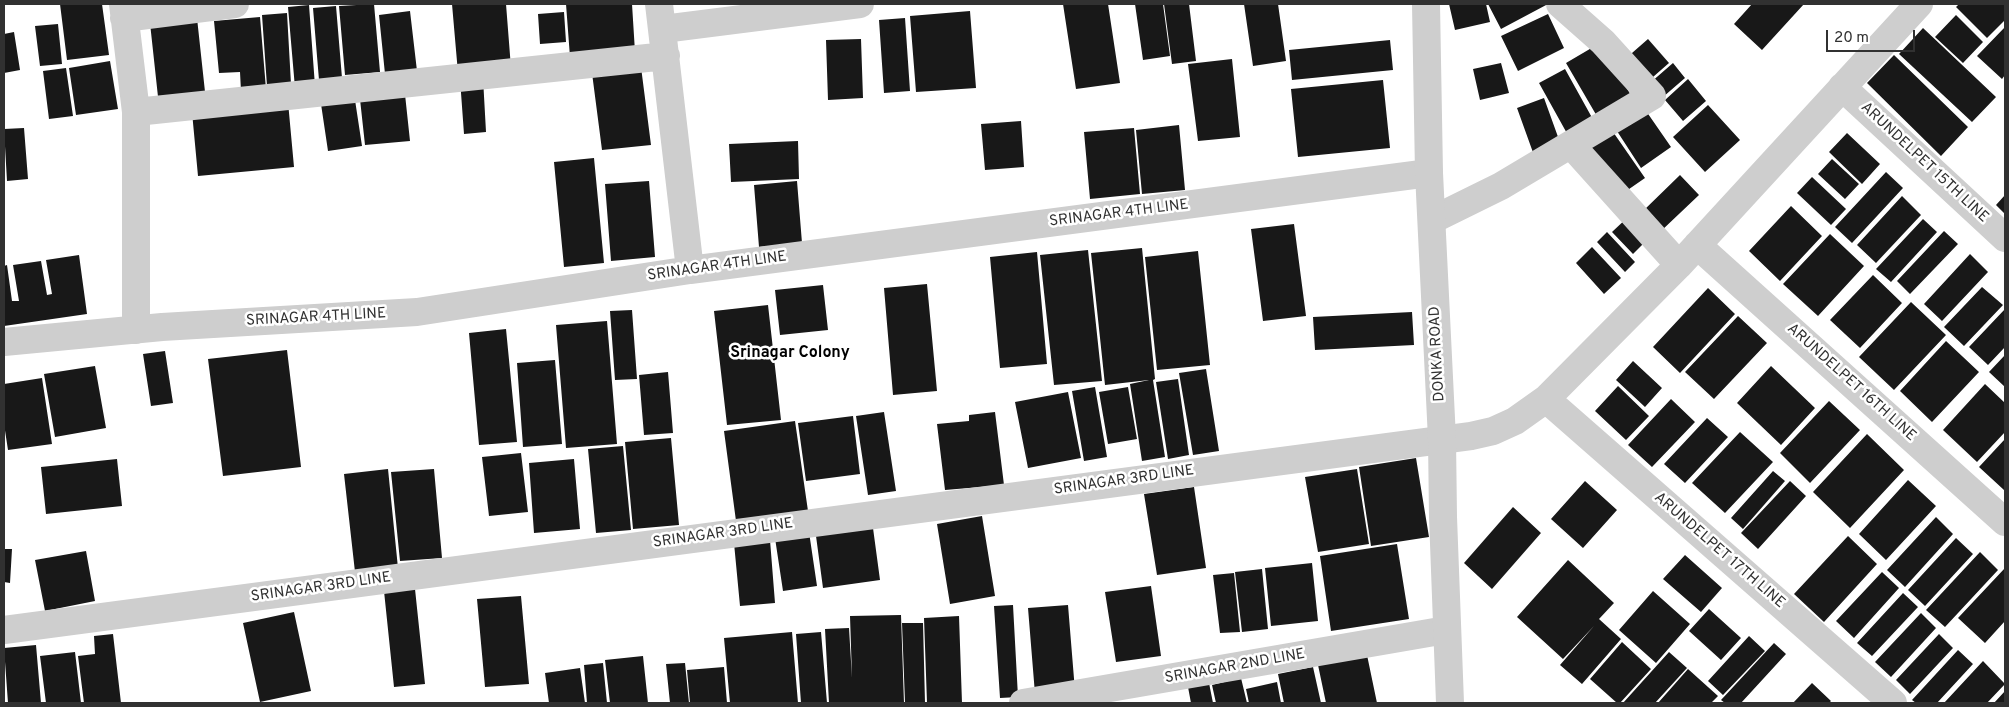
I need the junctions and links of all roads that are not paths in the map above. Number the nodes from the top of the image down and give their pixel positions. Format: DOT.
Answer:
graph roads {
  1 [pos="235,4"];
  2 [pos="860,4"];
  3 [pos="1426,4"];
  4 [pos="1560,4"];
  5 [pos="1919,4"];
  6 [pos="124,11"];
  7 [pos="661,16"];
  8 [pos="666,56"];
  9 [pos="1842,87"];
  10 [pos="136,112"];
  11 [pos="1572,146"];
  12 [pos="1429,173"];
  13 [pos="1432,220"];
  14 [pos="2005,238"];
  15 [pos="1697,245"];
  16 [pos="1679,265"];
  17 [pos="690,270"];
  18 [pos="136,330"];
  19 [pos="4,342"];
  20 [pos="1546,399"];
  21 [pos="1442,439"];
  22 [pos="2005,522"];
  23 [pos="4,630"];
  24 [pos="1446,630"];
  25 [pos="1023,703"];
  26 [pos="1450,703"];
  27 [pos="1893,703"];
  1 -- 6 [label="street"];
  2 -- 7 [label="street"];
  3 -- 12 [label="street, DONKA ROAD"];
  4 -- 11 [label="street"];
  5 -- 9 [label="street, SRINAGAR 3RD LINE"];
  6 -- 10 [label="street"];
  7 -- 8 [label="street"];
  8 -- 10 [label="street"];
  8 -- 17 [label="street"];
  9 -- 14 [label="street, ARUNDELPET 15TH LINE"];
  9 -- 15 [label="street, SRINAGAR 3RD LINE"];
  10 -- 18 [label="street"];
  11 -- 13 [label="street"];
  11 -- 16 [label="street"];
  12 -- 13 [label="street, DONKA ROAD"];
  12 -- 17 [label="street, SRINAGAR 4TH LINE"];
  13 -- 21 [label="street, DONKA ROAD"];
  15 -- 16 [label="street, SRINAGAR 3RD LINE"];
  15 -- 22 [label="street, ARUNDELPET 16TH LINE"];
  16 -- 20 [label="street, SRINAGAR 3RD LINE"];
  17 -- 18 [label="street, SRINAGAR 4TH LINE"];
  18 -- 19 [label="street, SRINAGAR 4TH LINE"];
  20 -- 21 [label="street, SRINAGAR 3RD LINE"];
  20 -- 27 [label="street, ARUNDELPET 17TH LINE"];
  21 -- 23 [label="street, SRINAGAR 3RD LINE"];
  21 -- 24 [label="street, DONKA ROAD"];
  24 -- 25 [label="street, SRINAGAR 2ND LINE"];
  24 -- 26 [label="street, DONKA ROAD"];
}
